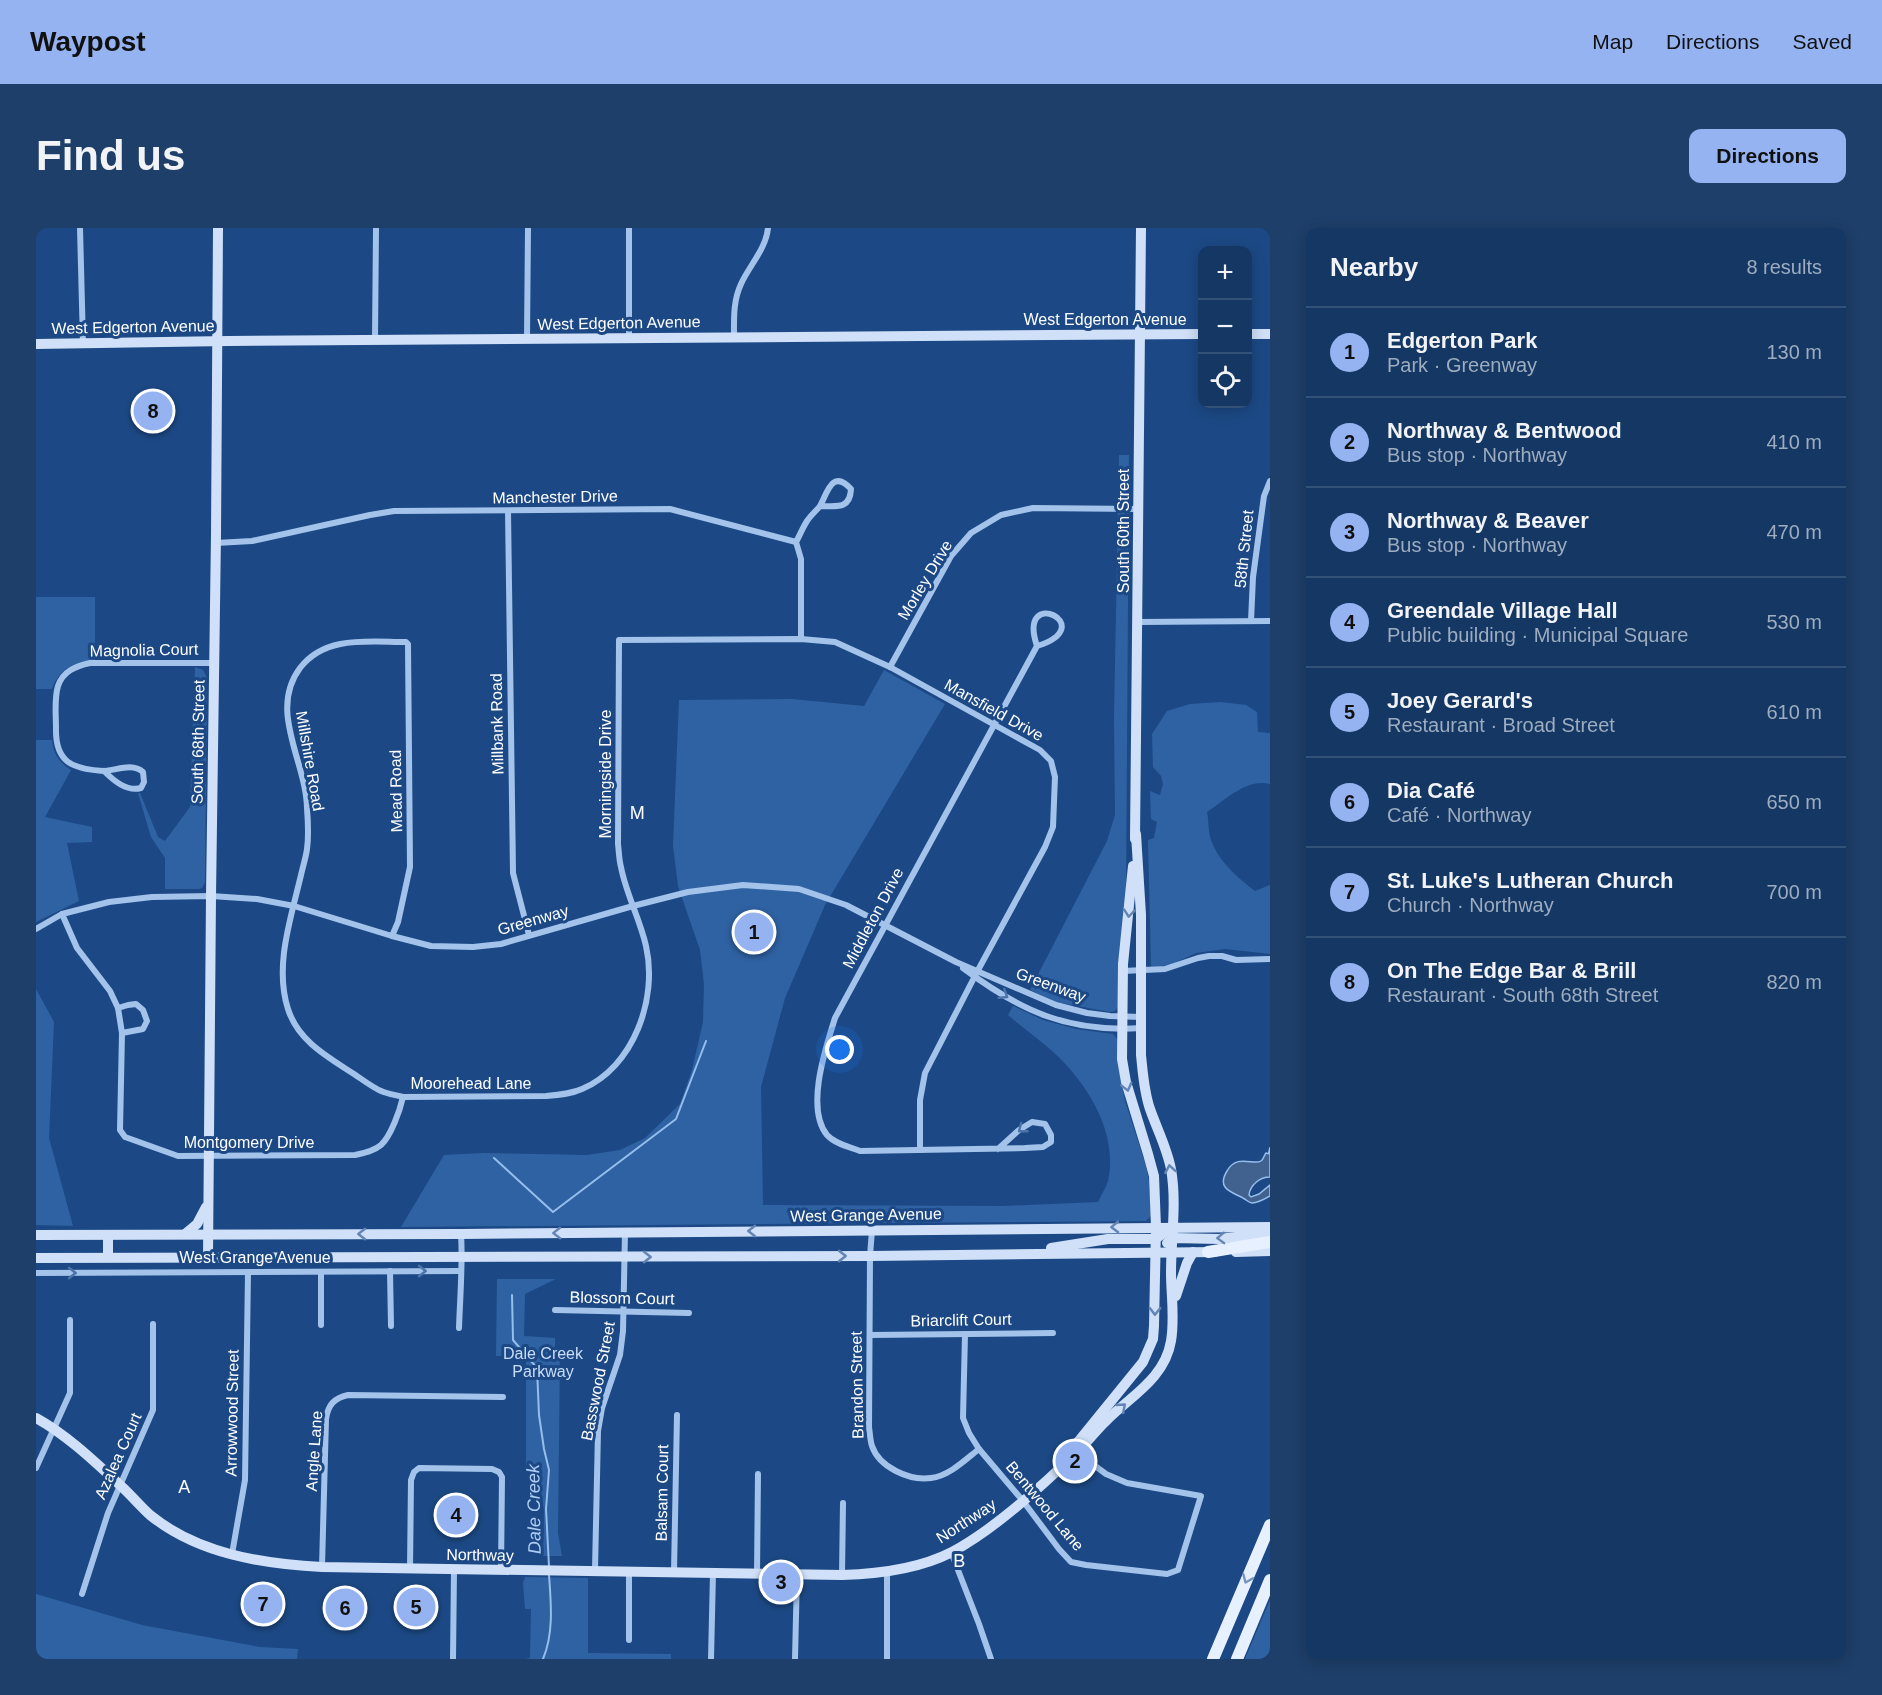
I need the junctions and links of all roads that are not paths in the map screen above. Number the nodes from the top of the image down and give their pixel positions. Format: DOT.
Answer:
graph roads {
  1 [pos="80,228"];
  2 [pos="218,228"];
  3 [pos="376,228"];
  4 [pos="528,228"];
  5 [pos="629,228"];
  6 [pos="768,228"];
  7 [pos="1141,228"];
  8 [pos="1140,334"];
  9 [pos="1198,334"];
  10 [pos="1252,334"];
  11 [pos="1270,334"];
  12 [pos="734,337"];
  13 [pos="629,338"];
  14 [pos="375,339"];
  15 [pos="527,339"];
  16 [pos="218,341"];
  17 [pos="83,343"];
  18 [pos="36,344"];
  19 [pos="1270,481"];
  20 [pos="820,506"];
  21 [pos="1137,509"];
  22 [pos="508,511"];
  23 [pos="796,542"];
  24 [pos="216,543"];
  25 [pos="1251,621"];
  26 [pos="1270,621"];
  27 [pos="1138,622"];
  28 [pos="801,639"];
  29 [pos="619,640"];
  30 [pos="408,644"];
  31 [pos="1037,646"];
  32 [pos="214,663"];
  33 [pos="890,667"];
  34 [pos="993,724"];
  35 [pos="104,771"];
  36 [pos="1136,834"];
  37 [pos="211,896"];
  38 [pos="294,906"];
  39 [pos="633,906"];
  40 [pos="62,914"];
  41 [pos="885,924"];
  42 [pos="36,929"];
  43 [pos="529,935"];
  44 [pos="392,936"];
  45 [pos="1270,959"];
  46 [pos="1123,971"];
  47 [pos="1141,971"];
  48 [pos="976,974"];
  49 [pos="118,1008"];
  50 [pos="1122,1016"];
  51 [pos="1141,1022"];
  52 [pos="1122,1029"];
  53 [pos="122,1033"];
  54 [pos="403,1097"];
  55 [pos="998,1149"];
  56 [pos="920,1150"];
  57 [pos="209,1156"];
  58 [pos="208,1204"];
  59 [pos="1156,1227"];
  60 [pos="1173,1227"];
  61 [pos="1270,1227"];
  62 [pos="872,1230"];
  63 [pos="625,1232"];
  64 [pos="1270,1233"];
  65 [pos="184,1234"];
  66 [pos="208,1234"];
  67 [pos="461,1234"];
  68 [pos="36,1235"];
  69 [pos="108,1235"];
  70 [pos="1173,1238"];
  71 [pos="1155,1239"];
  72 [pos="1270,1242"];
  73 [pos="1270,1251"];
  74 [pos="1155,1252"];
  75 [pos="1172,1252"];
  76 [pos="1193,1252"];
  77 [pos="1208,1252"];
  78 [pos="1012,1254"];
  79 [pos="870,1256"];
  80 [pos="108,1257"];
  81 [pos="208,1257"];
  82 [pos="463,1257"];
  83 [pos="626,1257"];
  84 [pos="36,1258"];
  85 [pos="390,1271"];
  86 [pos="461,1271"];
  87 [pos="248,1272"];
  88 [pos="321,1272"];
  89 [pos="36,1273"];
  90 [pos="108,1273"];
  91 [pos="555,1310"];
  92 [pos="624,1311"];
  93 [pos="1173,1311"];
  94 [pos="689,1313"];
  95 [pos="70,1320"];
  96 [pos="153,1324"];
  97 [pos="321,1325"];
  98 [pos="391,1326"];
  99 [pos="459,1328"];
  100 [pos="1053,1333"];
  101 [pos="965,1334"];
  102 [pos="870,1335"];
  103 [pos="503,1397"];
  104 [pos="677,1415"];
  105 [pos="36,1418"];
  106 [pos="54,1428"];
  107 [pos="979,1449"];
  108 [pos="1075,1451"];
  109 [pos="36,1468"];
  110 [pos="758,1474"];
  111 [pos="121,1486"];
  112 [pos="1023,1501"];
  113 [pos="843,1503"];
  114 [pos="1270,1525"];
  115 [pos="951,1552"];
  116 [pos="232,1554"];
  117 [pos="322,1567"];
  118 [pos="410,1569"];
  119 [pos="454,1570"];
  120 [pos="501,1570"];
  121 [pos="595,1570"];
  122 [pos="887,1571"];
  123 [pos="629,1572"];
  124 [pos="674,1572"];
  125 [pos="713,1573"];
  126 [pos="797,1573"];
  127 [pos="757,1574"];
  128 [pos="842,1575"];
  129 [pos="1270,1580"];
  130 [pos="82,1594"];
  131 [pos="1225,1632"];
  132 [pos="628,1640"];
  133 [pos="1244,1641"];
  134 [pos="453,1659"];
  135 [pos="711,1659"];
  136 [pos="795,1659"];
  137 [pos="887,1659"];
  138 [pos="991,1659"];
  139 [pos="1213,1659"];
  140 [pos="1237,1659"];
  1 -- 17 [label="street"];
  2 -- 16 [label="street, South 68th Street"];
  3 -- 14 [label="street"];
  4 -- 15 [label="street"];
  5 -- 13 [label="street"];
  6 -- 12 [label="street"];
  7 -- 8 [label="street, South 60th Street"];
  8 -- 9 [label="street, West Edgerton Avenue"];
  8 -- 12 [label="street, West Edgerton Avenue"];
  8 -- 21 [label="street, South 60th Street"];
  10 -- 11 [label="street"];
  12 -- 13 [label="street, West Edgerton Avenue"];
  13 -- 15 [label="street, West Edgerton Avenue"];
  14 -- 15 [label="street, West Edgerton Avenue"];
  14 -- 16 [label="street, West Edgerton Avenue"];
  16 -- 17 [label="street, West Edgerton Avenue"];
  16 -- 24 [label="street, South 68th Street"];
  17 -- 18 [label="street, West Edgerton Avenue"];
  19 -- 25 [label="street, 58th Street"];
  20 -- 20 [label="street"];
  20 -- 23 [label="street"];
  21 -- 27 [label="street, South 60th Street"];
  21 -- 33 [label="street, Morley Drive"];
  22 -- 23 [label="street, Manchester Drive"];
  22 -- 24 [label="street, Manchester Drive"];
  22 -- 43 [label="street, Millbank Road"];
  23 -- 28 [label="street"];
  24 -- 32 [label="street, South 68th Street"];
  25 -- 26 [label="street"];
  25 -- 27 [label="street"];
  27 -- 36 [label="street, South 60th Street"];
  28 -- 29 [label="street, Mansfield Drive"];
  28 -- 33 [label="street, Mansfield Drive"];
  29 -- 39 [label="street, Morningside Drive"];
  30 -- 38 [label="street, Millshire Road"];
  30 -- 44 [label="street, Mead Road"];
  31 -- 31 [label="street"];
  31 -- 34 [label="street, Middleton Drive"];
  32 -- 35 [label="street, Magnolia Court"];
  32 -- 37 [label="street, South 68th Street"];
  33 -- 34 [label="street, Mansfield Drive"];
  34 -- 41 [label="street, Middleton Drive"];
  34 -- 48 [label="street, Mansfield Drive"];
  35 -- 35 [label="street, Magnolia Court"];
  36 -- 46 [label="street, South 60th Street, one-way"];
  36 -- 47 [label="street, South 60th Street"];
  37 -- 38 [label="street, Greenway"];
  37 -- 40 [label="street, Greenway"];
  37 -- 57 [label="street, South 68th Street"];
  38 -- 44 [label="street, Greenway"];
  38 -- 54 [label="street, Moorehead Lane"];
  39 -- 41 [label="street, Greenway"];
  39 -- 43 [label="street, Greenway"];
  39 -- 54 [label="street, Moorehead Lane"];
  40 -- 42 [label="street, Greenway"];
  40 -- 49 [label="street, Montgomery Drive"];
  41 -- 48 [label="street, Greenway"];
  41 -- 56 [label="street, Middleton Drive"];
  43 -- 44 [label="street, Greenway"];
  45 -- 47 [label="street"];
  46 -- 47 [label="street"];
  46 -- 50 [label="street, South 60th Street"];
  47 -- 51 [label="street, South 60th Street"];
  48 -- 50 [label="street, Greenway"];
  48 -- 52 [label="street, Greenway, one-way"];
  48 -- 56 [label="street, Mansfield Drive"];
  49 -- 53 [label="street, Montgomery Drive"];
  49 -- 53 [label="street"];
  50 -- 51 [label="street, Greenway"];
  50 -- 52 [label="street, South 60th Street"];
  51 -- 52 [label="street, Greenway"];
  60 -- 51 [label="street, South 60th Street, one-way"];
  52 -- 59 [label="street, South 60th Street, one-way"];
  53 -- 57 [label="street, Montgomery Drive"];
  54 -- 57 [label="street, Montgomery Drive"];
  55 -- 55 [label="street, one-way"];
  55 -- 56 [label="street"];
  57 -- 58 [label="street, South 68th Street"];
  58 -- 65 [label="street"];
  58 -- 66 [label="street, South 68th Street"];
  59 -- 60 [label="street, West Grange Avenue"];
  59 -- 62 [label="street, West Grange Avenue, one-way"];
  59 -- 71 [label="street, South 60th Street"];
  60 -- 61 [label="street, West Grange Avenue"];
  60 -- 70 [label="street, South 60th Street"];
  60 -- 71 [label="street"];
  62 -- 63 [label="street, West Grange Avenue, one-way"];
  62 -- 79 [label="street, Brandon Street"];
  63 -- 67 [label="street, West Grange Avenue, one-way"];
  63 -- 83 [label="street, Basswood Street"];
  64 -- 70 [label="street, one-way"];
  65 -- 66 [label="street, West Grange Avenue"];
  65 -- 69 [label="street, West Grange Avenue"];
  67 -- 66 [label="street, West Grange Avenue, one-way"];
  66 -- 81 [label="street, South 68th Street"];
  67 -- 82 [label="street"];
  68 -- 69 [label="street, West Grange Avenue"];
  69 -- 80 [label="street"];
  70 -- 74 [label="street"];
  70 -- 75 [label="street, South 60th Street"];
  71 -- 74 [label="street, South 60th Street"];
  71 -- 78 [label="street"];
  72 -- 77 [label="main road"];
  73 -- 77 [label="street, West Grange Avenue"];
  74 -- 75 [label="street, West Grange Avenue"];
  74 -- 78 [label="street, West Grange Avenue"];
  74 -- 108 [label="street, Northway, one-way"];
  75 -- 76 [label="street, West Grange Avenue"];
  75 -- 93 [label="street, Northway"];
  76 -- 77 [label="street, West Grange Avenue"];
  76 -- 93 [label="street"];
  78 -- 79 [label="street, West Grange Avenue"];
  83 -- 79 [label="street, West Grange Avenue, one-way"];
  79 -- 102 [label="street, Brandon Street"];
  80 -- 81 [label="street, West Grange Avenue"];
  80 -- 84 [label="street, West Grange Avenue"];
  80 -- 90 [label="street"];
  81 -- 82 [label="street, West Grange Avenue"];
  82 -- 83 [label="street, West Grange Avenue"];
  82 -- 86 [label="street"];
  83 -- 92 [label="street, Basswood Street"];
  85 -- 86 [label="street, West Grange Avenue, one-way"];
  85 -- 88 [label="street, West Grange Avenue"];
  85 -- 98 [label="street"];
  86 -- 99 [label="street"];
  87 -- 88 [label="street, West Grange Avenue"];
  87 -- 90 [label="street, West Grange Avenue"];
  87 -- 116 [label="street, Arrowwood Street"];
  88 -- 97 [label="street"];
  89 -- 90 [label="street, West Grange Avenue, one-way"];
  91 -- 92 [label="street, Blossom Court"];
  92 -- 94 [label="street, Blossom Court"];
  92 -- 121 [label="street, Basswood Street"];
  108 -- 93 [label="street, Northway, one-way"];
  95 -- 106 [label="street"];
  96 -- 111 [label="street, Azalea Court"];
  100 -- 101 [label="street, Briarclift Court"];
  101 -- 102 [label="street, Briarclift Court"];
  101 -- 107 [label="street, Bentwood Lane"];
  102 -- 107 [label="street, Brandon Street"];
  103 -- 117 [label="street, Angle Lane"];
  104 -- 124 [label="street, Balsam Court"];
  105 -- 106 [label="street, Northway"];
  106 -- 109 [label="street"];
  106 -- 111 [label="street, Northway"];
  107 -- 112 [label="street, Bentwood Lane"];
  108 -- 112 [label="street, Northway"];
  108 -- 112 [label="street, Bentwood Lane"];
  110 -- 127 [label="street"];
  111 -- 116 [label="street, Northway"];
  111 -- 130 [label="street, Azalea Court"];
  112 -- 115 [label="street, Northway"];
  113 -- 128 [label="street"];
  114 -- 131 [label="main road, one-way"];
  115 -- 122 [label="street, Northway"];
  115 -- 138 [label="street"];
  116 -- 117 [label="street, Northway"];
  117 -- 118 [label="street, Northway"];
  118 -- 119 [label="street, Northway"];
  118 -- 120 [label="street"];
  119 -- 120 [label="street, Northway"];
  119 -- 134 [label="street"];
  120 -- 121 [label="street, Northway"];
  121 -- 123 [label="street, Northway"];
  122 -- 128 [label="street, Northway"];
  122 -- 137 [label="street"];
  123 -- 124 [label="street, Northway"];
  123 -- 132 [label="street"];
  124 -- 125 [label="street, Northway"];
  125 -- 127 [label="street, Northway"];
  125 -- 135 [label="street"];
  126 -- 127 [label="street, Northway"];
  126 -- 128 [label="street, Northway"];
  126 -- 136 [label="street"];
  129 -- 133 [label="main road"];
  131 -- 133 [label="main road"];
  131 -- 139 [label="main road"];
  133 -- 140 [label="main road"];
}
